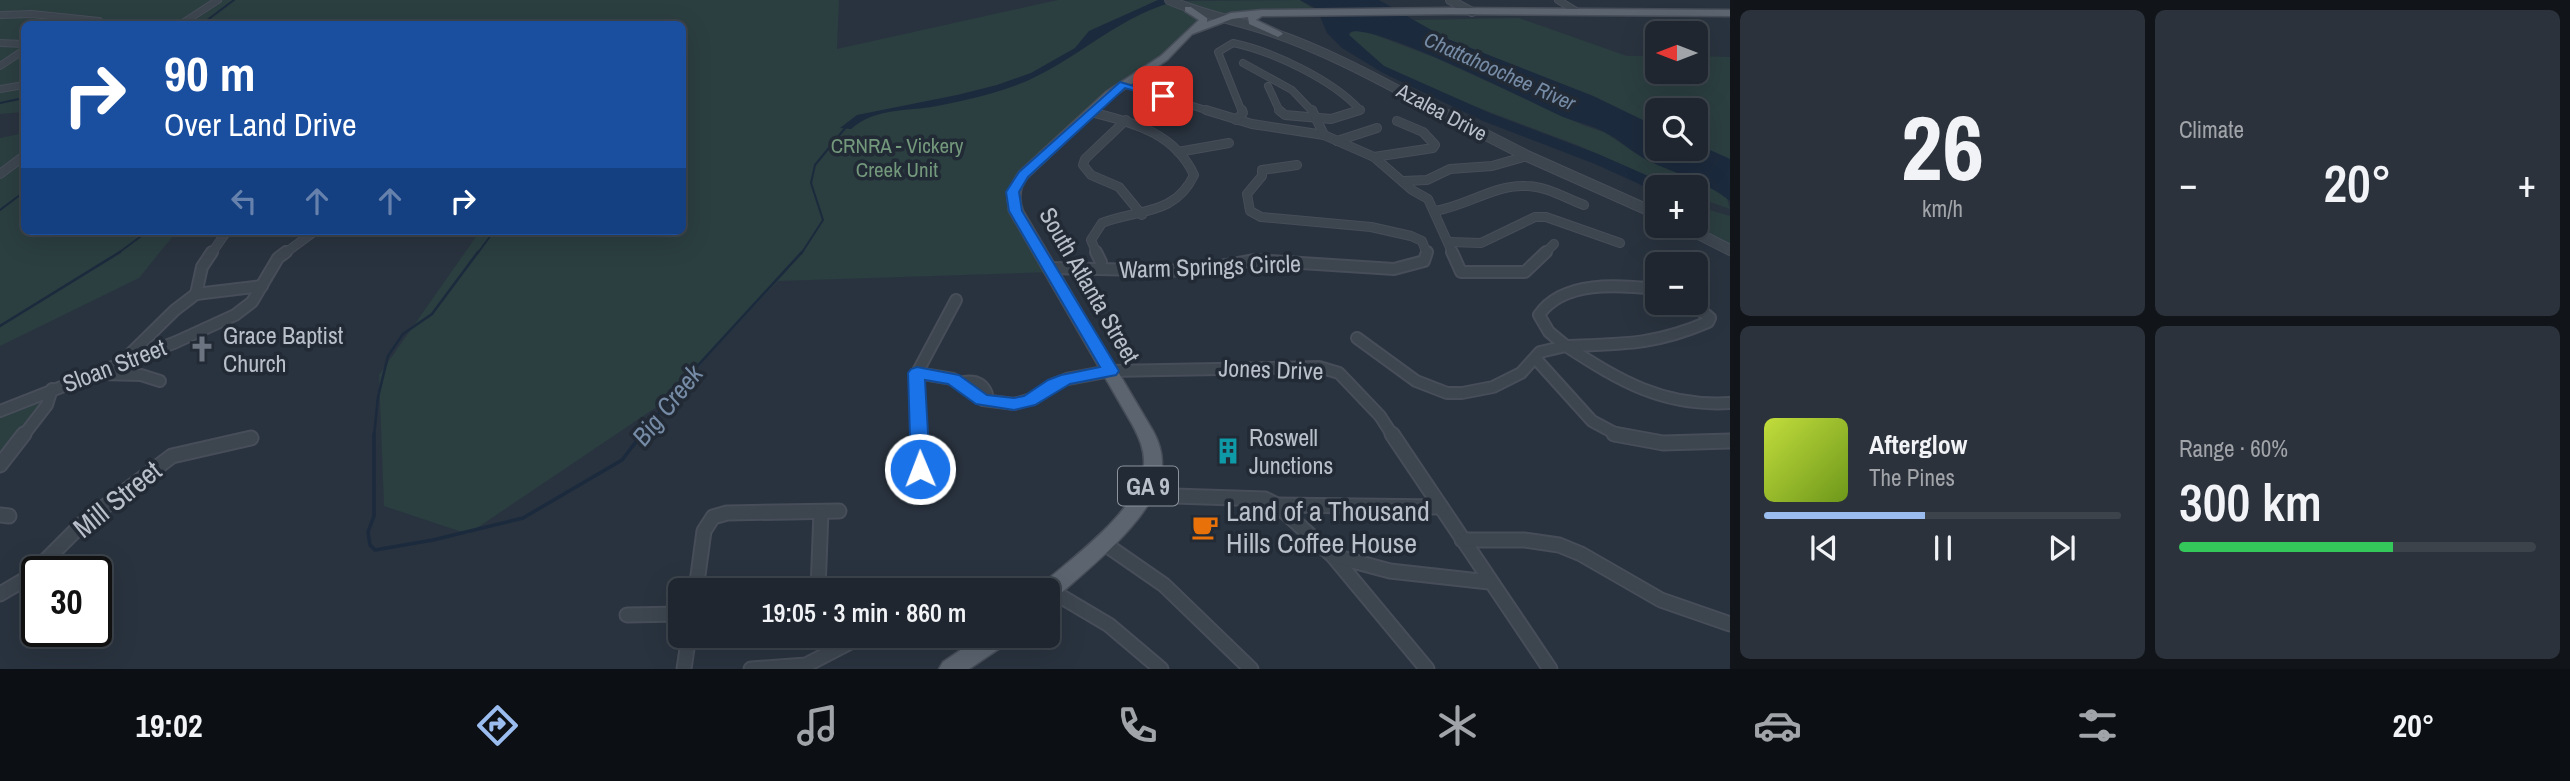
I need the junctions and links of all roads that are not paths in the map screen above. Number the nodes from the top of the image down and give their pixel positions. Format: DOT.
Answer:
graph roads {
  1 [pos="218,0"];
  2 [pos="1169,0"];
  3 [pos="1450,0"];
  4 [pos="1558,0"];
  5 [pos="1183,7"];
  6 [pos="1576,11"];
  7 [pos="1472,12"];
  8 [pos="1730,13"];
  9 [pos="1273,14"];
  10 [pos="0,15"];
  11 [pos="1257,16"];
  12 [pos="1224,19"];
  13 [pos="99,21"];
  14 [pos="186,21"];
  15 [pos="1199,26"];
  16 [pos="1278,34"];
  17 [pos="0,43"];
  18 [pos="21,44"];
  19 [pos="21,52"];
  20 [pos="1243,63"];
  21 [pos="0,66"];
  22 [pos="1124,84"];
  23 [pos="21,86"];
  24 [pos="1268,86"];
  25 [pos="0,89"];
  26 [pos="1091,111"];
  27 [pos="1318,118"];
  28 [pos="1126,120"];
  29 [pos="1236,120"];
  30 [pos="1397,121"];
  31 [pos="1377,128"];
  32 [pos="1324,135"];
  33 [pos="1337,141"];
  34 [pos="1229,143"];
  35 [pos="1178,152"];
  36 [pos="1527,156"];
  37 [pos="1374,157"];
  38 [pos="21,158"];
  39 [pos="1297,165"];
  40 [pos="0,174"];
  41 [pos="1404,181"];
  42 [pos="1584,205"];
  43 [pos="1645,209"];
  44 [pos="1434,211"];
  45 [pos="1142,215"];
  46 [pos="224,235"];
  47 [pos="310,235"];
  48 [pos="1706,238"];
  49 [pos="1450,242"];
  50 [pos="1620,243"];
  51 [pos="1554,244"];
  52 [pos="1730,250"];
  53 [pos="1101,262"];
  54 [pos="1049,268"];
  55 [pos="262,286"];
  56 [pos="1645,289"];
  57 [pos="196,294"];
  58 [pos="956,300"];
  59 [pos="1706,315"];
  60 [pos="1357,338"];
  61 [pos="1566,346"];
  62 [pos="1536,359"];
  63 [pos="120,363"];
  64 [pos="1110,371"];
  65 [pos="917,373"];
  66 [pos="96,374"];
  67 [pos="160,381"];
  68 [pos="52,389"];
  69 [pos="1730,403"];
  70 [pos="0,411"];
  71 [pos="251,438"];
  72 [pos="1730,441"];
  73 [pos="0,465"];
  74 [pos="920,469"];
  75 [pos="1144,495"];
  76 [pos="1281,508"];
  77 [pos="1442,510"];
  78 [pos="839,511"];
  79 [pos="821,512"];
  80 [pos="1101,541"];
  81 [pos="1462,541"];
  82 [pos="1333,556"];
  83 [pos="698,578"];
  84 [pos="818,578"];
  85 [pos="1060,580"];
  86 [pos="1489,582"];
  87 [pos="0,594"];
  88 [pos="1060,597"];
  89 [pos="668,614"];
  90 [pos="627,615"];
  91 [pos="1730,624"];
  92 [pos="687,648"];
  93 [pos="839,648"];
  94 [pos="982,648"];
  95 [pos="684,669"];
  96 [pos="751,669"];
  97 [pos="951,669"];
  98 [pos="1161,669"];
  99 [pos="1251,669"];
  100 [pos="1427,669"];
  101 [pos="1550,669"];
  1 -- 14 [label="street"];
  2 -- 5 [label="street, Azalea Drive"];
  3 -- 7 [label="street"];
  4 -- 6 [label="street"];
  5 -- 12 [label="street, Azalea Drive"];
  5 -- 15 [label="main road"];
  6 -- 7 [label="main road, GA 9"];
  6 -- 8 [label="main road, GA 9"];
  7 -- 9 [label="main road, GA 9"];
  9 -- 11 [label="main road, South Atlanta Street / GA 9"];
  9 -- 12 [label="main road, South Atlanta Street / GA 9"];
  10 -- 13 [label="street"];
  11 -- 12 [label="main road, South Atlanta Street / GA 9"];
  11 -- 16 [label="main road"];
  12 -- 15 [label="main road, South Atlanta Street / GA 9"];
  12 -- 16 [label="street, Azalea Drive"];
  15 -- 22 [label="main road, South Atlanta Street / GA 9"];
  16 -- 36 [label="street, Azalea Drive"];
  17 -- 18 [label="street"];
  19 -- 21 [label="street"];
  20 -- 27 [label="street"];
  22 -- 26 [label="main road, South Atlanta Street / GA 9"];
  22 -- 29 [label="street"];
  23 -- 25 [label="street"];
  24 -- 27 [label="street"];
  26 -- 28 [label="street"];
  26 -- 54 [label="main road, South Atlanta Street / GA 9"];
  27 -- 29 [label="street"];
  27 -- 32 [label="street"];
  28 -- 35 [label="street"];
  28 -- 45 [label="street"];
  29 -- 32 [label="street"];
  30 -- 37 [label="street"];
  31 -- 33 [label="street"];
  32 -- 33 [label="street"];
  33 -- 37 [label="street"];
  34 -- 35 [label="street"];
  35 -- 45 [label="street"];
  36 -- 41 [label="street"];
  36 -- 43 [label="street, Azalea Drive"];
  37 -- 41 [label="street"];
  38 -- 40 [label="street"];
  39 -- 54 [label="street, Warm Springs Circle"];
  41 -- 44 [label="street"];
  42 -- 44 [label="street"];
  44 -- 49 [label="street"];
  45 -- 53 [label="street"];
  46 -- 57 [label="street"];
  47 -- 55 [label="street, Sloan Street"];
  48 -- 52 [label="street"];
  49 -- 50 [label="street"];
  49 -- 51 [label="street"];
  54 -- 64 [label="main road, South Atlanta Street / GA 9"];
  55 -- 57 [label="street"];
  55 -- 63 [label="street, Sloan Street"];
  56 -- 61 [label="street"];
  57 -- 63 [label="street"];
  58 -- 65 [label="street"];
  59 -- 61 [label="street"];
  60 -- 62 [label="street"];
  61 -- 62 [label="street"];
  61 -- 69 [label="street"];
  62 -- 72 [label="street"];
  63 -- 66 [label="street, Sloan Street"];
  64 -- 65 [label="street, Jones Drive"];
  64 -- 75 [label="main road, South Atlanta Street / GA 9"];
  64 -- 77 [label="street, Jones Drive"];
  65 -- 74 [label="street"];
  66 -- 67 [label="street"];
  66 -- 68 [label="street, Sloan Street"];
  68 -- 70 [label="street, Sloan Street"];
  68 -- 73 [label="street"];
  71 -- 87 [label="street, Mill Street"];
  75 -- 76 [label="street"];
  75 -- 80 [label="main road, South Atlanta Street / GA 9"];
  76 -- 77 [label="street"];
  76 -- 82 [label="street"];
  77 -- 81 [label="street, Jones Drive"];
  78 -- 79 [label="street"];
  79 -- 83 [label="street"];
  79 -- 84 [label="street"];
  80 -- 85 [label="main road, South Atlanta Street / GA 9"];
  80 -- 99 [label="street"];
  81 -- 86 [label="street, Jones Drive"];
  81 -- 91 [label="street"];
  82 -- 86 [label="street"];
  82 -- 100 [label="street"];
  86 -- 101 [label="street, Jones Drive"];
  88 -- 98 [label="street"];
  89 -- 90 [label="street"];
  92 -- 95 [label="street"];
  93 -- 96 [label="street"];
  94 -- 97 [label="main road"];
}
